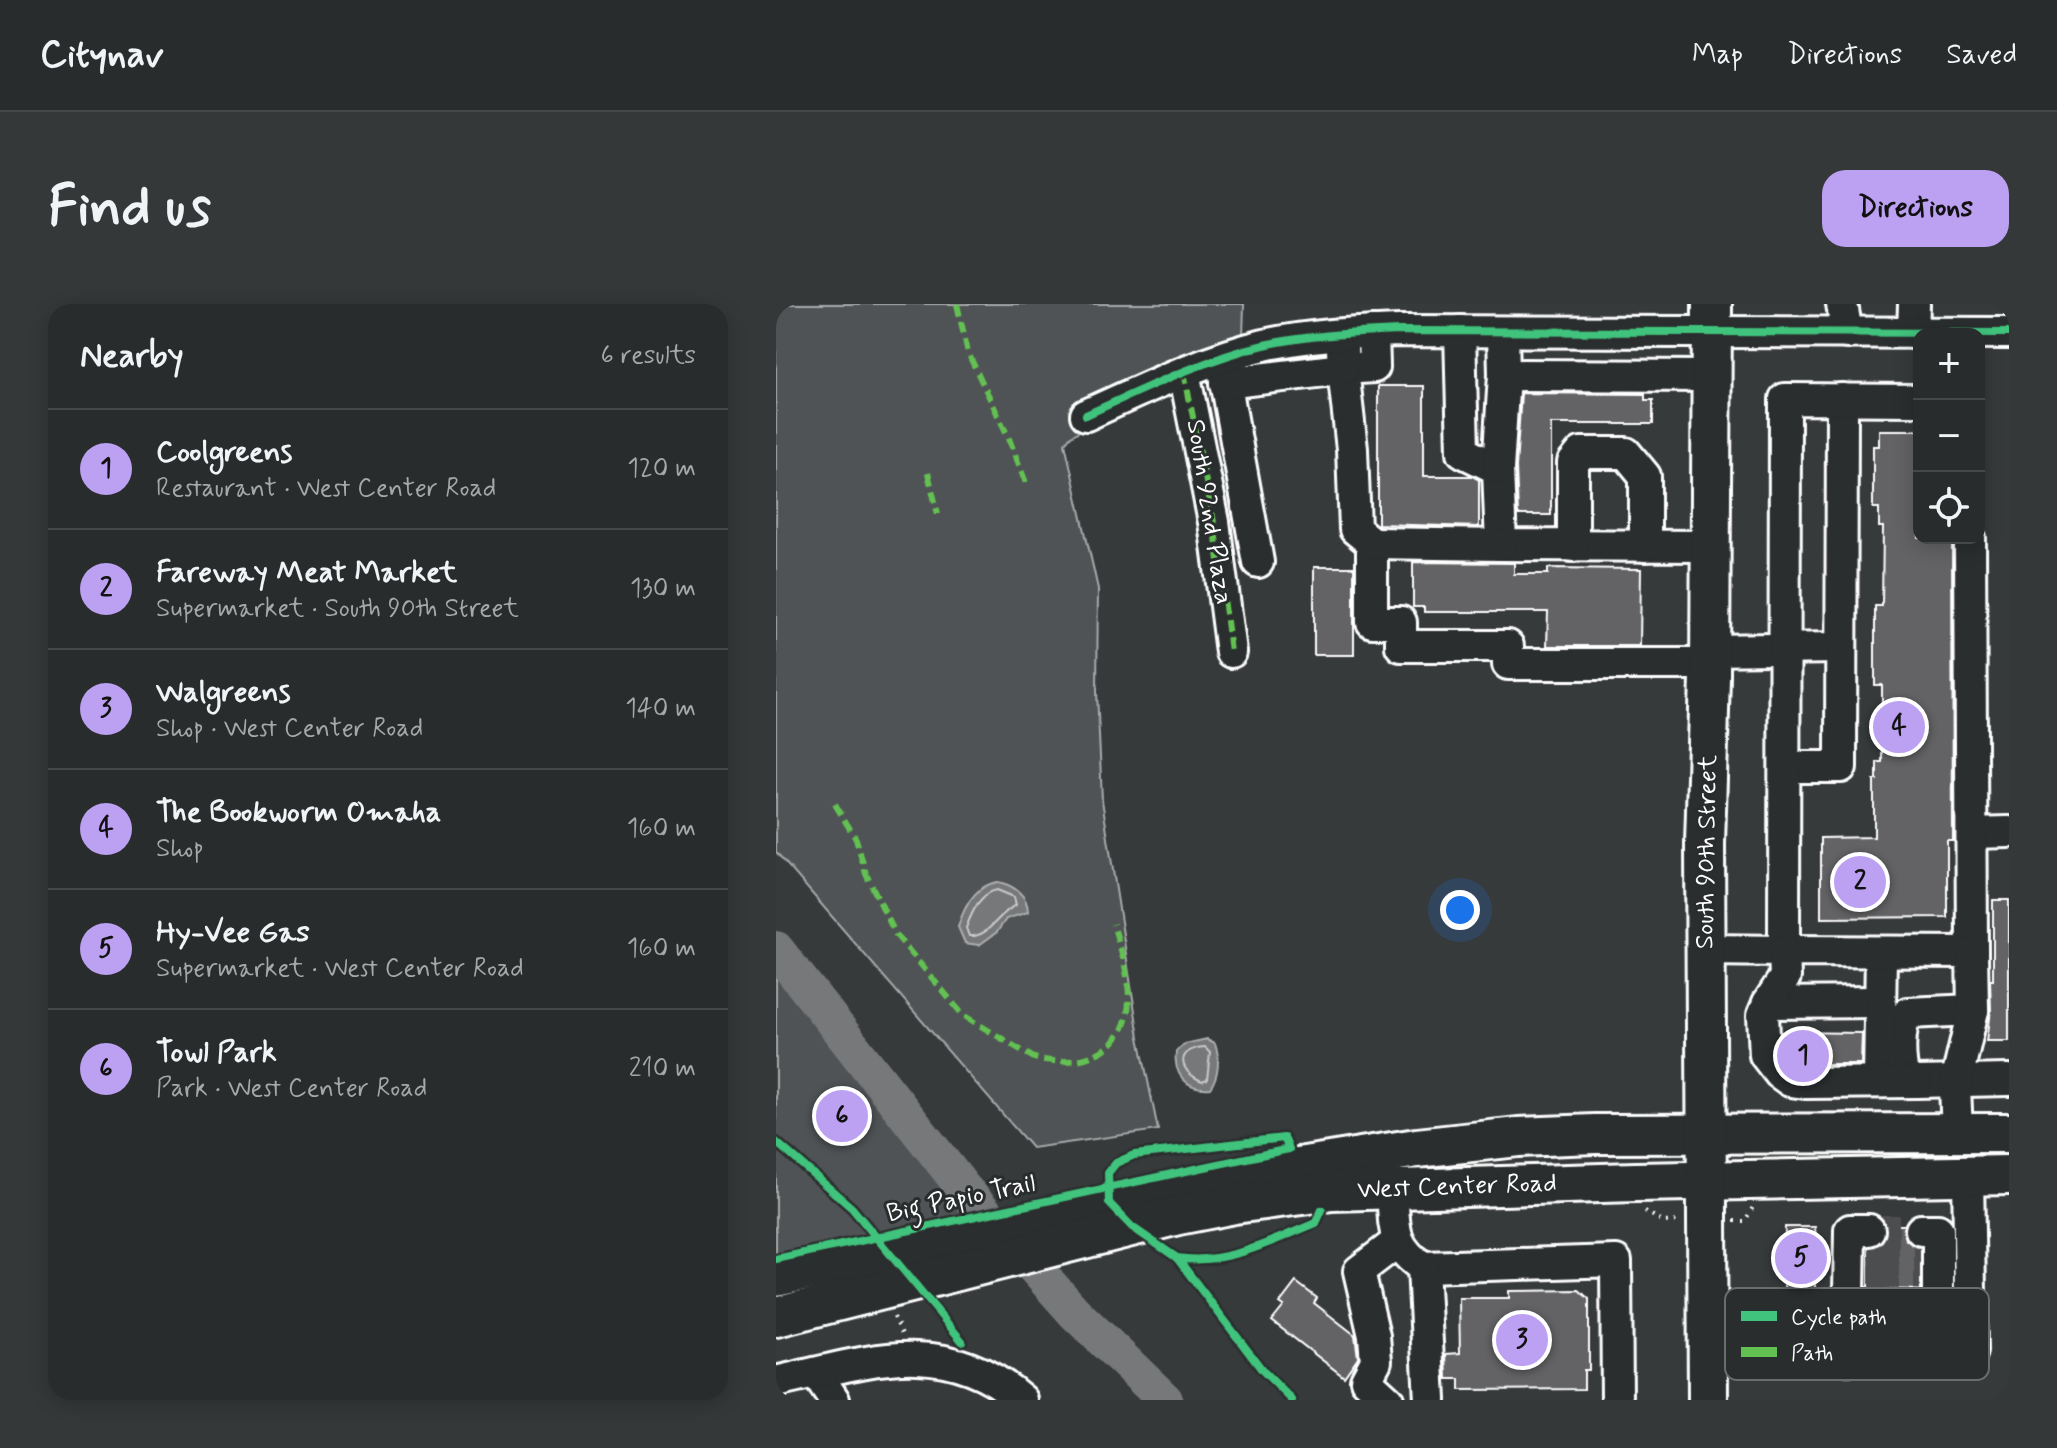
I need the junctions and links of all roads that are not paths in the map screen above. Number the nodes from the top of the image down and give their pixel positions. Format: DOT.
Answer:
graph roads {
  1 [pos="1712,319"];
  2 [pos="1844,319"];
  3 [pos="1914,319"];
  4 [pos="1390,322"];
  5 [pos="1947,328"];
  6 [pos="1460,331"];
  7 [pos="1503,332"];
  8 [pos="1341,333"];
  9 [pos="2009,333"];
  10 [pos="1985,334"];
  11 [pos="1343,369"];
  12 [pos="1223,371"];
  13 [pos="1184,372"];
  14 [pos="1504,375"];
  15 [pos="1711,376"];
  16 [pos="1842,399"];
  17 [pos="1913,400"];
  18 [pos="1086,415"];
  19 [pos="1498,469"];
  20 [pos="1372,543"];
  21 [pos="1970,544"];
  22 [pos="1501,545"];
  23 [pos="1573,546"];
  24 [pos="1645,546"];
  25 [pos="1710,546"];
  26 [pos="1258,562"];
  27 [pos="1785,648"];
  28 [pos="1841,648"];
  29 [pos="1231,652"];
  30 [pos="1710,657"];
  31 [pos="1785,767"];
  32 [pos="2009,832"];
  33 [pos="1972,833"];
  34 [pos="1706,950"];
  35 [pos="1784,951"];
  36 [pos="1881,952"];
  37 [pos="1972,952"];
  38 [pos="1879,1002"];
  39 [pos="1768,1003"];
  40 [pos="1973,1010"];
  41 [pos="2009,1080"];
  42 [pos="1879,1082"];
  43 [pos="1916,1082"];
  44 [pos="1956,1082"];
  45 [pos="1957,1133"];
  46 [pos="2009,1133"];
  47 [pos="1707,1134"];
  48 [pos="2009,1175"];
  49 [pos="1968,1176"];
  50 [pos="1708,1180"];
  51 [pos="1392,1190"];
  52 [pos="1169,1205"];
  53 [pos="1397,1242"];
  54 [pos="1423,1267"];
  55 [pos="776,1277"];
  56 [pos="1856,1288"];
  57 [pos="1950,1288"];
  58 [pos="1970,1288"];
  59 [pos="776,1317"];
  60 [pos="816,1373"];
  61 [pos="776,1382"];
  62 [pos="1018,1397"];
  63 [pos="834,1400"];
  64 [pos="1388,1400"];
  65 [pos="1430,1400"];
  66 [pos="1617,1400"];
  67 [pos="1708,1400"];
  1 -- 2 [label="street"];
  1 -- 7 [label="street"];
  1 -- 15 [label="main road, South 90th Street"];
  2 -- 3 [label="street"];
  3 -- 5 [label="street"];
  4 -- 6 [label="street"];
  4 -- 8 [label="street"];
  4 -- 11 [label="street"];
  6 -- 7 [label="street"];
  6 -- 19 [label="street"];
  7 -- 14 [label="street"];
  8 -- 11 [label="street"];
  8 -- 12 [label="street"];
  9 -- 10 [label="street"];
  11 -- 12 [label="street"];
  11 -- 20 [label="street"];
  12 -- 13 [label="street"];
  12 -- 26 [label="street"];
  13 -- 18 [label="street"];
  13 -- 29 [label="street, South 92nd Plaza"];
  14 -- 15 [label="street"];
  14 -- 19 [label="street"];
  15 -- 25 [label="main road, South 90th Street"];
  16 -- 17 [label="street"];
  16 -- 27 [label="street"];
  16 -- 28 [label="street"];
  19 -- 22 [label="street"];
  20 -- 22 [label="street"];
  20 -- 30 [label="street"];
  21 -- 33 [label="street"];
  22 -- 23 [label="street"];
  23 -- 24 [label="street"];
  23 -- 24 [label="street"];
  24 -- 25 [label="street"];
  25 -- 30 [label="main road, South 90th Street"];
  27 -- 28 [label="street"];
  27 -- 30 [label="street"];
  27 -- 31 [label="street"];
  28 -- 31 [label="street"];
  30 -- 34 [label="main road, South 90th Street"];
  31 -- 35 [label="street"];
  32 -- 33 [label="street"];
  33 -- 37 [label="street"];
  34 -- 35 [label="street"];
  34 -- 47 [label="main road, South 90th Street"];
  35 -- 36 [label="street"];
  35 -- 39 [label="street"];
  36 -- 37 [label="street"];
  36 -- 38 [label="street"];
  37 -- 40 [label="street"];
  38 -- 39 [label="street"];
  38 -- 42 [label="street"];
  39 -- 42 [label="street"];
  40 -- 43 [label="street"];
  40 -- 44 [label="street"];
  41 -- 44 [label="street"];
  42 -- 43 [label="street"];
  43 -- 44 [label="street"];
  44 -- 45 [label="street"];
  45 -- 46 [label="main road, West Center Road"];
  45 -- 47 [label="main road, West Center Road"];
  47 -- 50 [label="main road, South 90th Street"];
  47 -- 52 [label="main road, West Center Road"];
  48 -- 49 [label="main road, West Center Road"];
  49 -- 50 [label="main road, West Center Road"];
  49 -- 58 [label="street"];
  50 -- 51 [label="main road, West Center Road"];
  50 -- 67 [label="main road, South 90th Street"];
  51 -- 52 [label="main road, West Center Road"];
  51 -- 53 [label="street"];
  52 -- 55 [label="main road, West Center Road"];
  52 -- 59 [label="main road, West Center Road"];
  53 -- 54 [label="street"];
  53 -- 64 [label="street"];
  54 -- 65 [label="street"];
  54 -- 66 [label="street"];
  56 -- 57 [label="street"];
  60 -- 61 [label="street"];
  60 -- 62 [label="street"];
  60 -- 63 [label="street"];
}
